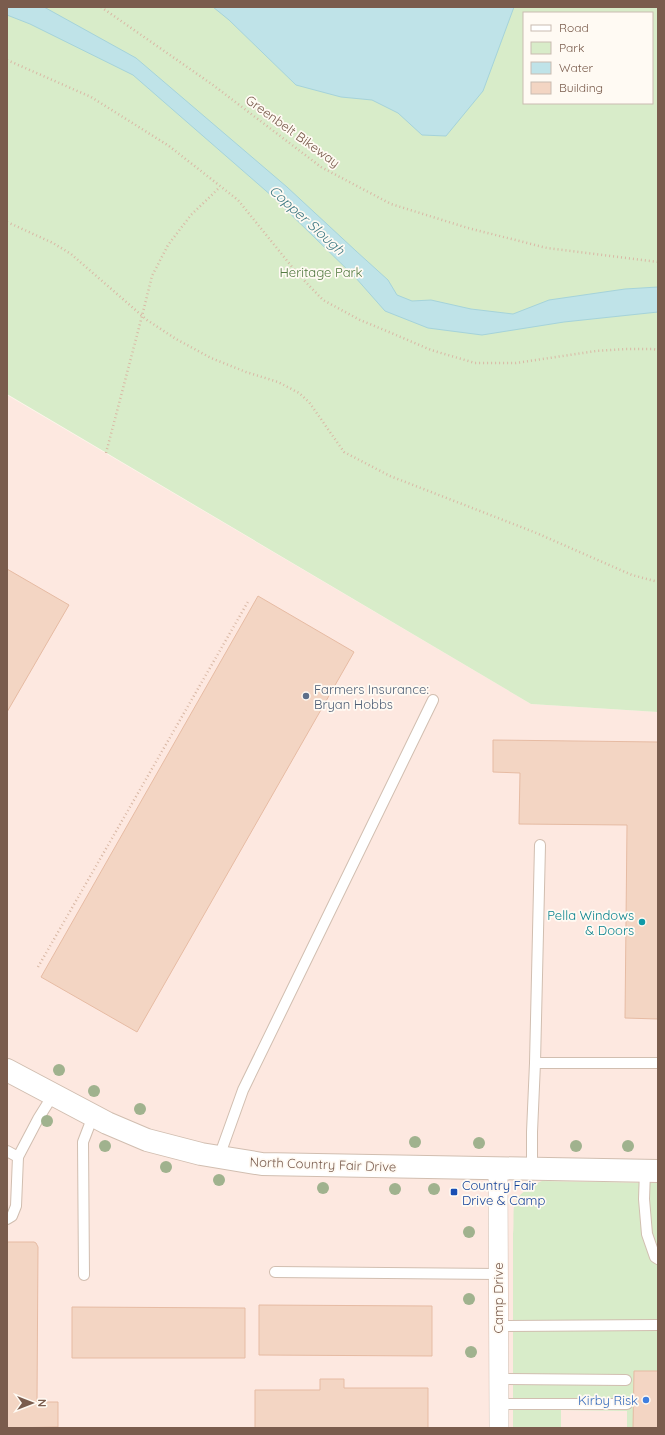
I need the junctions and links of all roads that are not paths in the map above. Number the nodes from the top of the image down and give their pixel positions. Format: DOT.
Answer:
graph roads {
  1 [pos="433,700"];
  2 [pos="540,845"];
  3 [pos="535,1063"];
  4 [pos="658,1063"];
  5 [pos="7,1070"];
  6 [pos="53,1095"];
  7 [pos="93,1116"];
  8 [pos="7,1151"];
  9 [pos="18,1157"];
  10 [pos="219,1157"];
  11 [pos="498,1168"];
  12 [pos="532,1169"];
  13 [pos="651,1171"];
  14 [pos="7,1219"];
  15 [pos="658,1259"];
  16 [pos="275,1272"];
  17 [pos="498,1274"];
  18 [pos="84,1275"];
  19 [pos="498,1326"];
  20 [pos="658,1326"];
  21 [pos="498,1379"];
  22 [pos="626,1380"];
  23 [pos="498,1404"];
  24 [pos="627,1404"];
  25 [pos="499,1428"];
  1 -- 10 [label="lane"];
  2 -- 3 [label="lane"];
  3 -- 4 [label="lane"];
  3 -- 12 [label="lane"];
  5 -- 6 [label="street, North Country Fair Drive"];
  6 -- 7 [label="street, North Country Fair Drive"];
  6 -- 9 [label="lane"];
  7 -- 10 [label="street, North Country Fair Drive"];
  7 -- 18 [label="lane"];
  8 -- 9 [label="lane"];
  9 -- 14 [label="lane"];
  10 -- 11 [label="street, North Country Fair Drive"];
  11 -- 12 [label="street, North Country Fair Drive"];
  11 -- 17 [label="street, Camp Drive"];
  12 -- 13 [label="street, North Country Fair Drive"];
  13 -- 15 [label="lane"];
  16 -- 17 [label="lane"];
  17 -- 19 [label="street, Camp Drive"];
  19 -- 20 [label="lane"];
  19 -- 21 [label="street, Camp Drive"];
  21 -- 22 [label="lane"];
  21 -- 23 [label="street, Camp Drive"];
  23 -- 24 [label="lane"];
  23 -- 25 [label="street, Camp Drive"];
}
